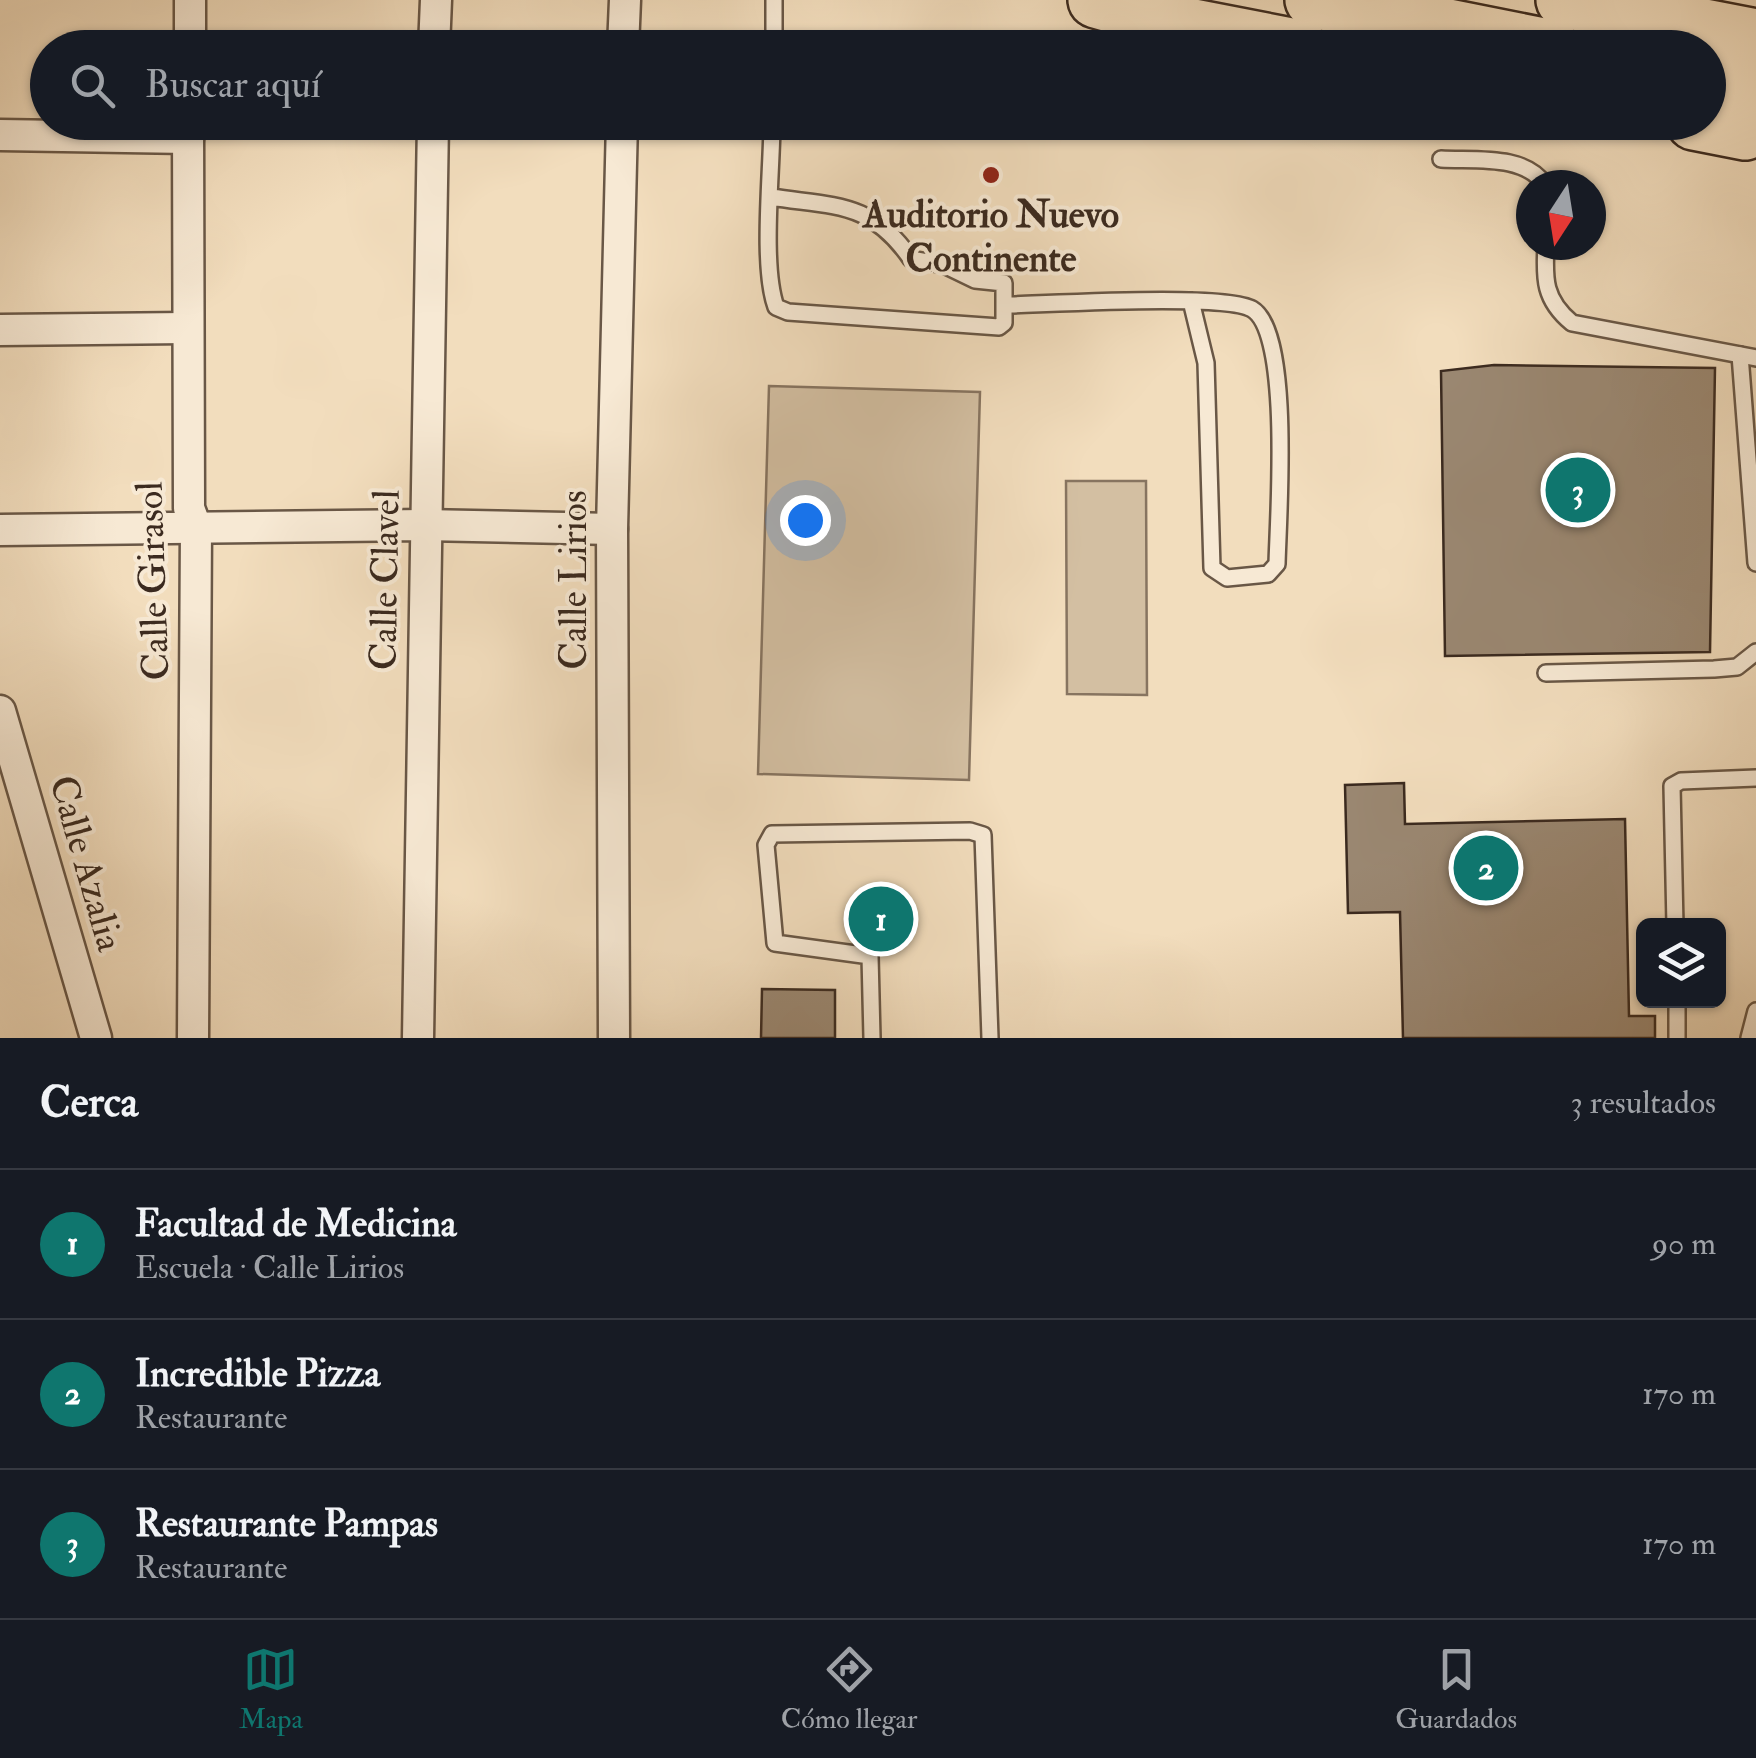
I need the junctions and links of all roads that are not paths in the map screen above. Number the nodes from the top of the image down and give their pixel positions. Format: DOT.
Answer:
graph roads {
  1 [pos="190,0"];
  2 [pos="436,0"];
  3 [pos="624,0"];
  4 [pos="774,0"];
  5 [pos="1096,0"];
  6 [pos="1313,0"];
  7 [pos="1564,0"];
  8 [pos="190,30"];
  9 [pos="435,30"];
  10 [pos="624,30"];
  11 [pos="774,30"];
  12 [pos="1209,30"];
  13 [pos="1463,30"];
  14 [pos="1716,30"];
  15 [pos="1726,32"];
  16 [pos="1756,38"];
  17 [pos="30,134"];
  18 [pos="0,135"];
  19 [pos="188,140"];
  20 [pos="433,140"];
  21 [pos="622,140"];
  22 [pos="772,140"];
  23 [pos="1442,159"];
  24 [pos="1532,170"];
  25 [pos="771,197"];
  26 [pos="1545,260"];
  27 [pos="1190,301"];
  28 [pos="1007,305"];
  29 [pos="186,328"];
  30 [pos="0,330"];
  31 [pos="1748,356"];
  32 [pos="424,525"];
  33 [pos="196,527"];
  34 [pos="612,529"];
  35 [pos="0,530"];
  36 [pos="1756,563"];
  37 [pos="1756,652"];
  38 [pos="1546,672"];
  39 [pos="0,711"];
  40 [pos="1756,778"];
  41 [pos="1675,918"];
  42 [pos="1677,1008"];
  43 [pos="1756,1011"];
  44 [pos="96,1038"];
  45 [pos="192,1038"];
  46 [pos="418,1038"];
  47 [pos="614,1038"];
  48 [pos="872,1038"];
  49 [pos="990,1038"];
  50 [pos="1678,1038"];
  51 [pos="1749,1038"];
  1 -- 8 [label="street"];
  2 -- 9 [label="street"];
  3 -- 10 [label="street"];
  4 -- 11 [label="lane"];
  5 -- 12 [label="highway"];
  6 -- 13 [label="highway"];
  7 -- 14 [label="highway"];
  15 -- 16 [label="highway"];
  17 -- 18 [label="street"];
  19 -- 29 [label="street, Calle Girasol"];
  20 -- 32 [label="street, Calle Clavel"];
  21 -- 34 [label="street, Calle Lirios"];
  22 -- 25 [label="lane"];
  23 -- 24 [label="lane"];
  25 -- 28 [label="lane"];
  25 -- 28 [label="lane"];
  26 -- 31 [label="lane"];
  27 -- 27 [label="lane"];
  27 -- 28 [label="lane"];
  29 -- 30 [label="street"];
  29 -- 33 [label="street, Calle Girasol"];
  31 -- 36 [label="lane"];
  32 -- 33 [label="street"];
  32 -- 34 [label="street"];
  32 -- 46 [label="street, Calle Clavel"];
  33 -- 35 [label="street"];
  33 -- 45 [label="street, Calle Girasol"];
  34 -- 47 [label="street, Calle Lirios"];
  37 -- 38 [label="lane"];
  39 -- 44 [label="street, Calle Azalia"];
  40 -- 41 [label="lane"];
  42 -- 50 [label="lane"];
  43 -- 51 [label="lane"];
  48 -- 49 [label="lane"];
}
